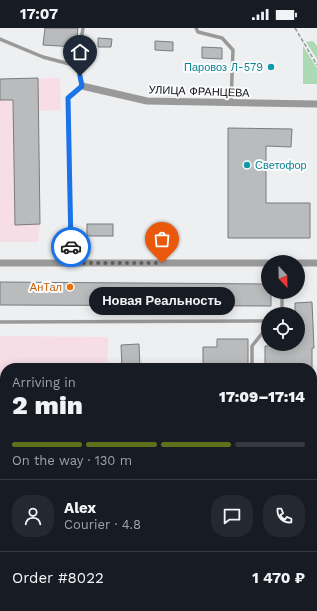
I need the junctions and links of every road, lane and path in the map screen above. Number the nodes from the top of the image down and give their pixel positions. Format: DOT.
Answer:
graph roads {
  1 [pos="83,28"];
  2 [pos="196,28"];
  3 [pos="295,28"];
  4 [pos="0,38"];
  5 [pos="317,65"];
  6 [pos="77,66"];
  7 [pos="82,86"];
  8 [pos="231,103"];
  9 [pos="317,104"];
  10 [pos="0,263"];
  11 [pos="71,263"];
  12 [pos="261,263"];
  13 [pos="305,263"];
  14 [pos="317,263"];
  15 [pos="261,321"];
  16 [pos="0,322"];
  17 [pos="261,335"];
  18 [pos="252,363"];
  1 -- 6 [label="lane"];
  2 -- 8 [label="lane"];
  3 -- 5 [label="path"];
  4 -- 6 [label="lane"];
  6 -- 7 [label="lane"];
  7 -- 8 [label="street, УЛИЦА ФРАНЦЕВА"];
  7 -- 11 [label="lane"];
  8 -- 9 [label="street, УЛИЦА ФРАНЦЕВА"];
  10 -- 11 [label="street"];
  11 -- 12 [label="street"];
  13 -- 14 [label="street"];
  15 -- 16 [label="lane"];
  17 -- 18 [label="lane"];
}
